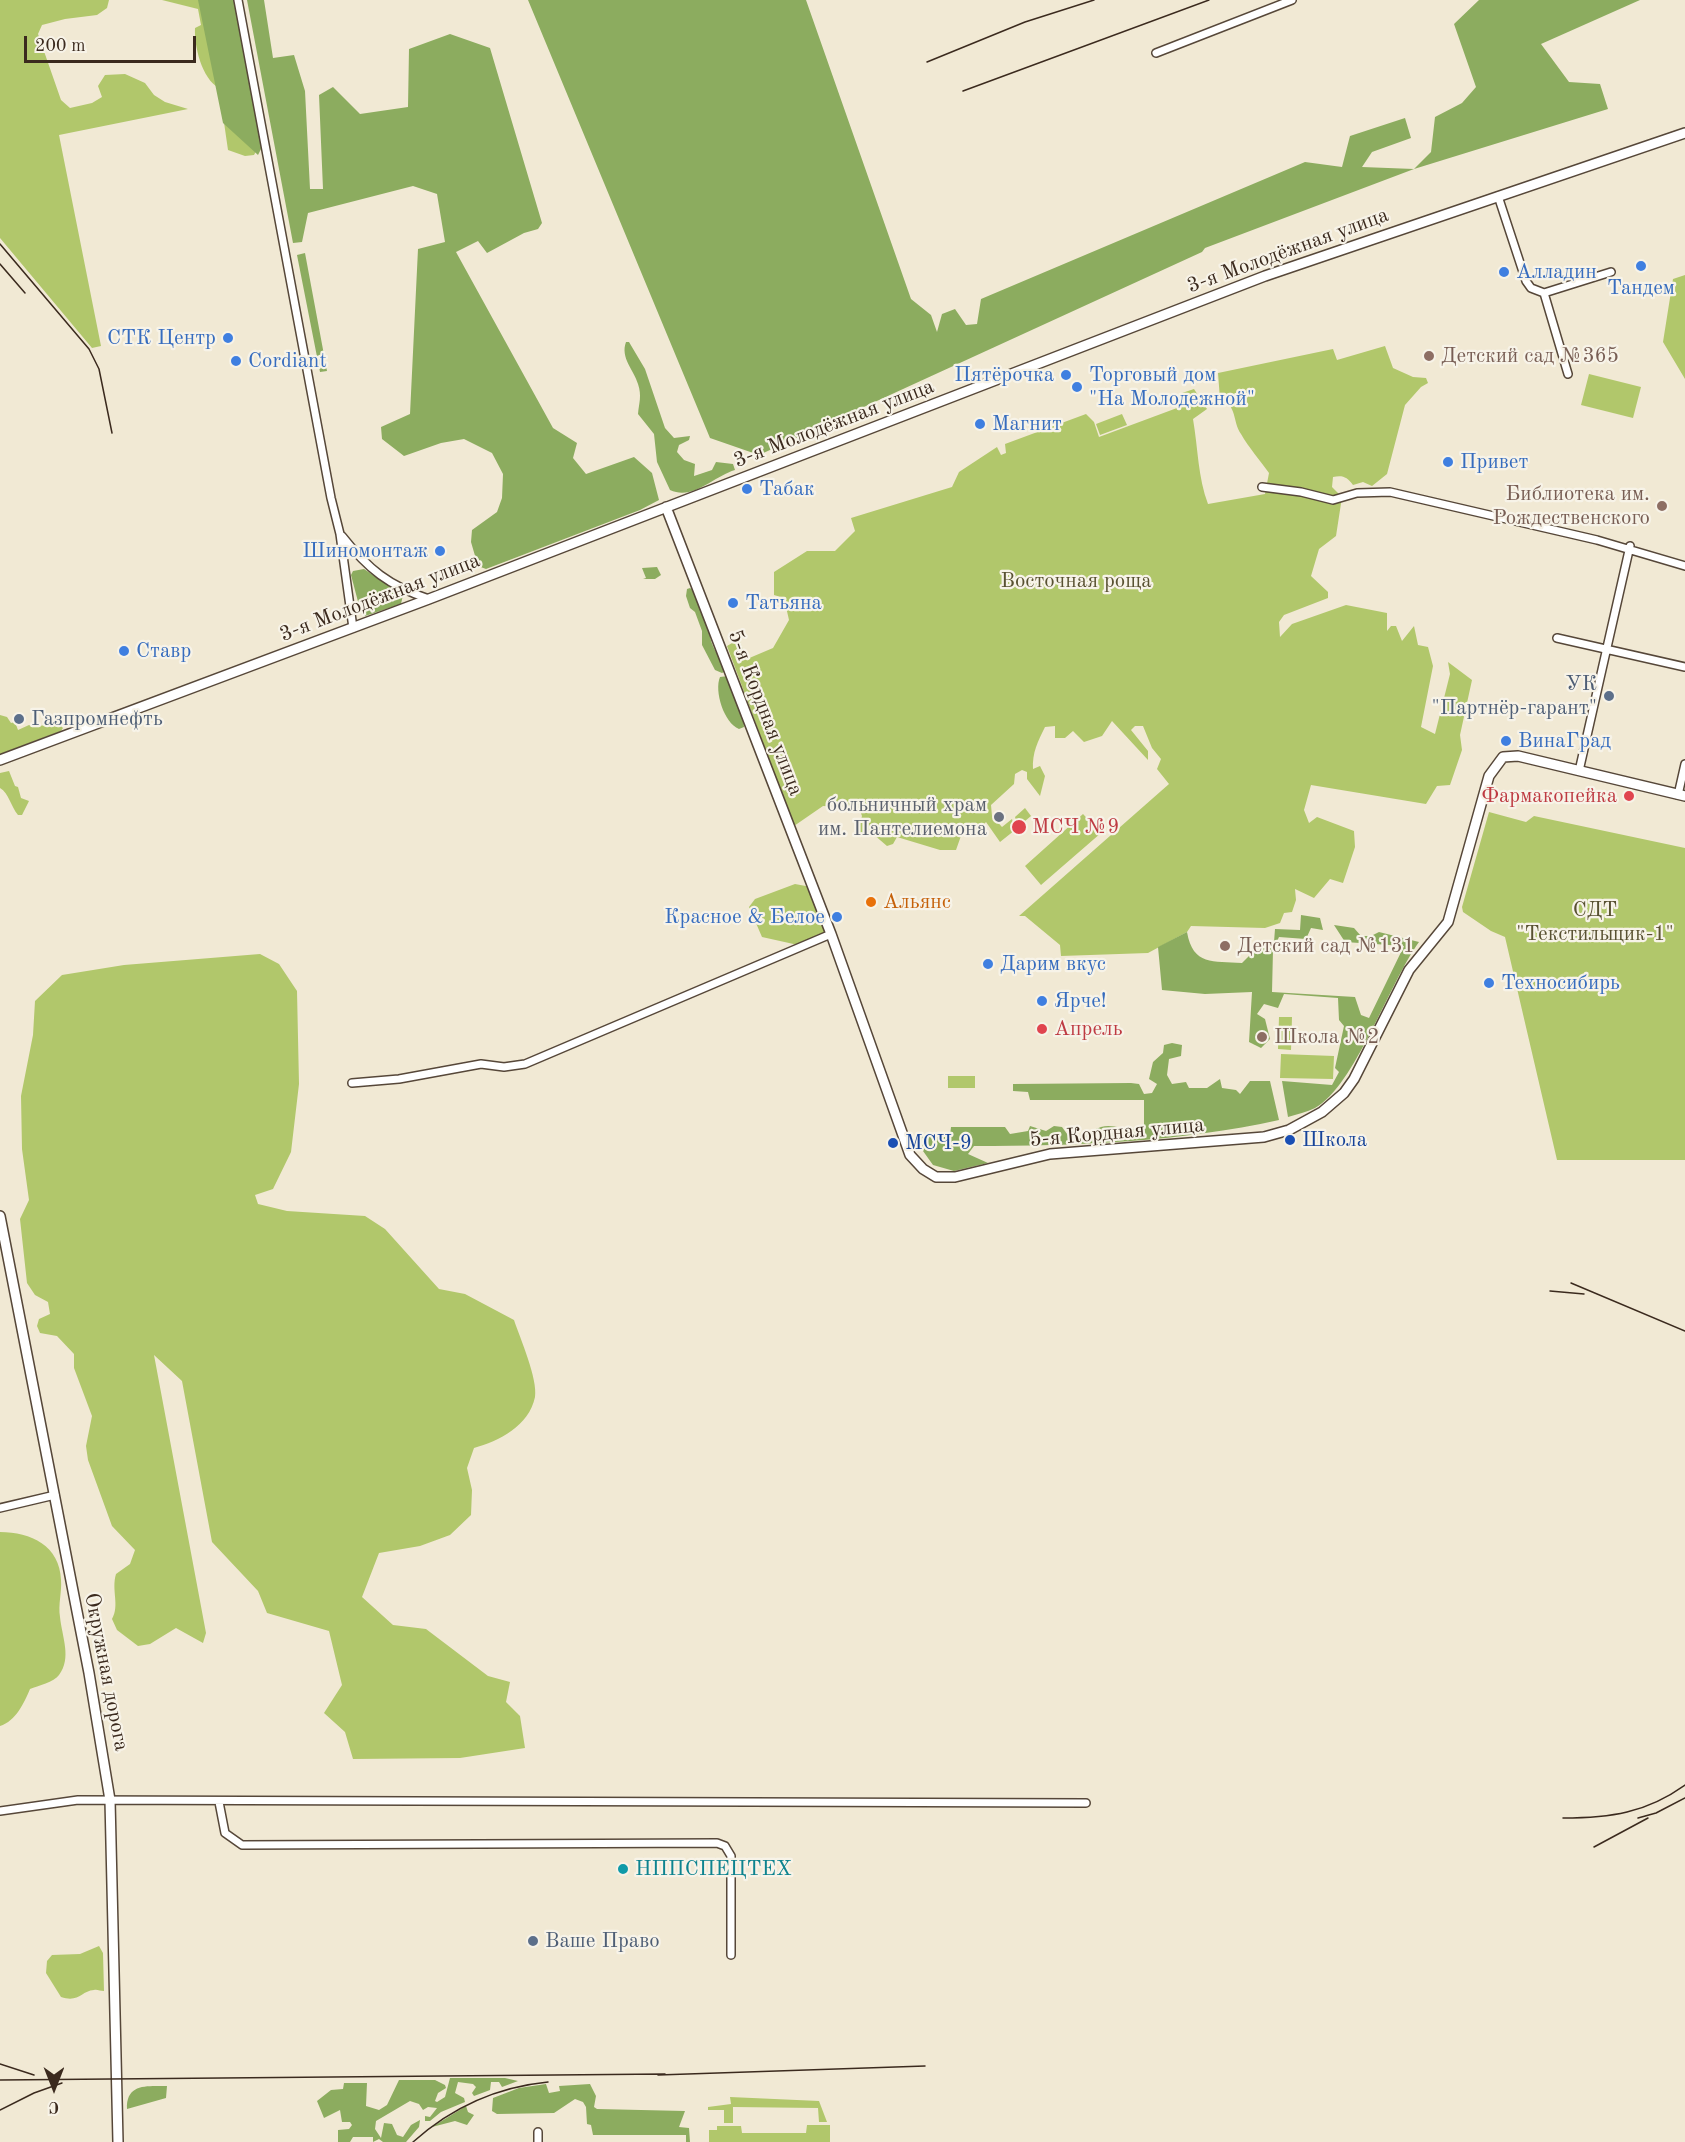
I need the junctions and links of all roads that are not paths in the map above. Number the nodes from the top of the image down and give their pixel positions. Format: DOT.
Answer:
graph roads {
  1 [pos="238,0"];
  2 [pos="1292,0"];
  3 [pos="1156,54"];
  4 [pos="1685,133"];
  5 [pos="1498,196"];
  6 [pos="1611,272"];
  7 [pos="1544,293"];
  8 [pos="1568,374"];
  9 [pos="1262,487"];
  10 [pos="666,507"];
  11 [pos="340,534"];
  12 [pos="1630,547"];
  13 [pos="1685,566"];
  14 [pos="429,599"];
  15 [pos="354,628"];
  16 [pos="1557,638"];
  17 [pos="1607,649"];
  18 [pos="1685,667"];
  19 [pos="0,760"];
  20 [pos="1685,764"];
  21 [pos="1579,771"];
  22 [pos="1681,795"];
  23 [pos="831,934"];
  24 [pos="352,1083"];
  25 [pos="0,1216"];
  26 [pos="55,1495"];
  27 [pos="0,1508"];
  28 [pos="110,1800"];
  29 [pos="219,1802"];
  30 [pos="1086,1803"];
  31 [pos="0,1811"];
  32 [pos="731,1955"];
  33 [pos="538,2132"];
  34 [pos="118,2142"];
  35 [pos="538,2142"];
  1 -- 11 [label="street"];
  2 -- 3 [label="street"];
  4 -- 5 [label="main road, 3-я Молодёжная улица"];
  5 -- 7 [label="street"];
  5 -- 10 [label="main road, 3-я Молодёжная улица"];
  6 -- 7 [label="street"];
  7 -- 8 [label="street"];
  9 -- 12 [label="street"];
  10 -- 14 [label="main road, 3-я Молодёжная улица"];
  10 -- 23 [label="main road, 5-я Кордная улица"];
  11 -- 14 [label="street"];
  11 -- 15 [label="street"];
  12 -- 13 [label="street"];
  12 -- 17 [label="street"];
  14 -- 15 [label="main road, 3-я Молодёжная улица"];
  15 -- 19 [label="main road, 3-я Молодёжная улица"];
  16 -- 17 [label="street"];
  17 -- 18 [label="street"];
  17 -- 21 [label="street"];
  20 -- 22 [label="street"];
  21 -- 22 [label="main road, 5-я Кордная улица"];
  21 -- 23 [label="main road, 5-я Кордная улица"];
  23 -- 24 [label="street"];
  25 -- 26 [label="main road, Окружная дорога"];
  26 -- 27 [label="street"];
  26 -- 28 [label="main road, Окружная дорога"];
  28 -- 29 [label="street"];
  28 -- 31 [label="street"];
  28 -- 34 [label="main road, Окружная дорога"];
  29 -- 30 [label="street"];
  29 -- 32 [label="street"];
  33 -- 35 [label="street"];
}
